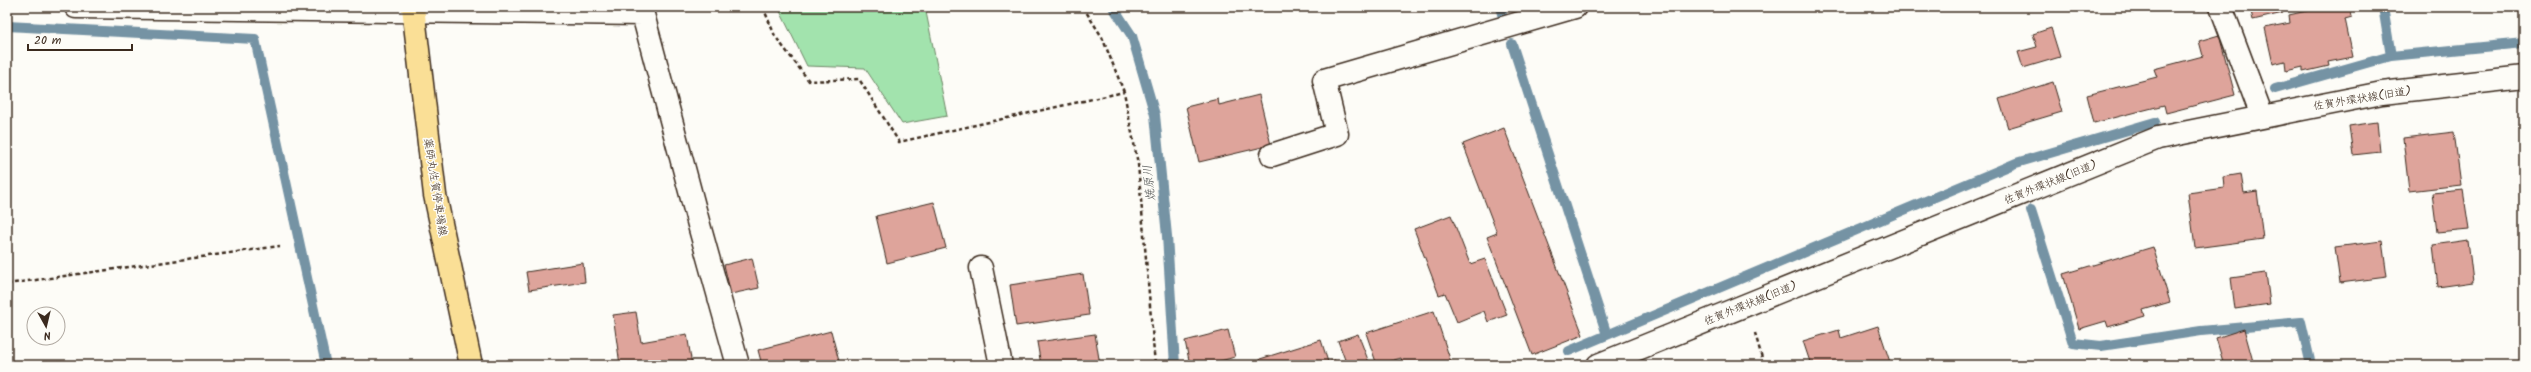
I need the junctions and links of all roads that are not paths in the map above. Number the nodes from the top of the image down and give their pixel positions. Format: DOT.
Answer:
graph roads {
  1 [pos="76,7"];
  2 [pos="1574,7"];
  3 [pos="2221,7"];
  4 [pos="413,9"];
  5 [pos="642,11"];
  6 [pos="2524,77"];
  7 [pos="2262,116"];
  8 [pos="1272,155"];
  9 [pos="982,268"];
  10 [pos="471,365"];
  11 [pos="738,365"];
  12 [pos="1001,365"];
  13 [pos="1598,365"];
  1 -- 4 [label="street"];
  2 -- 8 [label="street"];
  3 -- 7 [label="street"];
  4 -- 5 [label="street"];
  4 -- 10 [label="main road, 薬師丸佐賀停車場線"];
  5 -- 11 [label="street"];
  6 -- 7 [label="street, 佐賀外環状線(旧道)"];
  7 -- 13 [label="street, 佐賀外環状線(旧道)"];
  9 -- 12 [label="street"];
}
